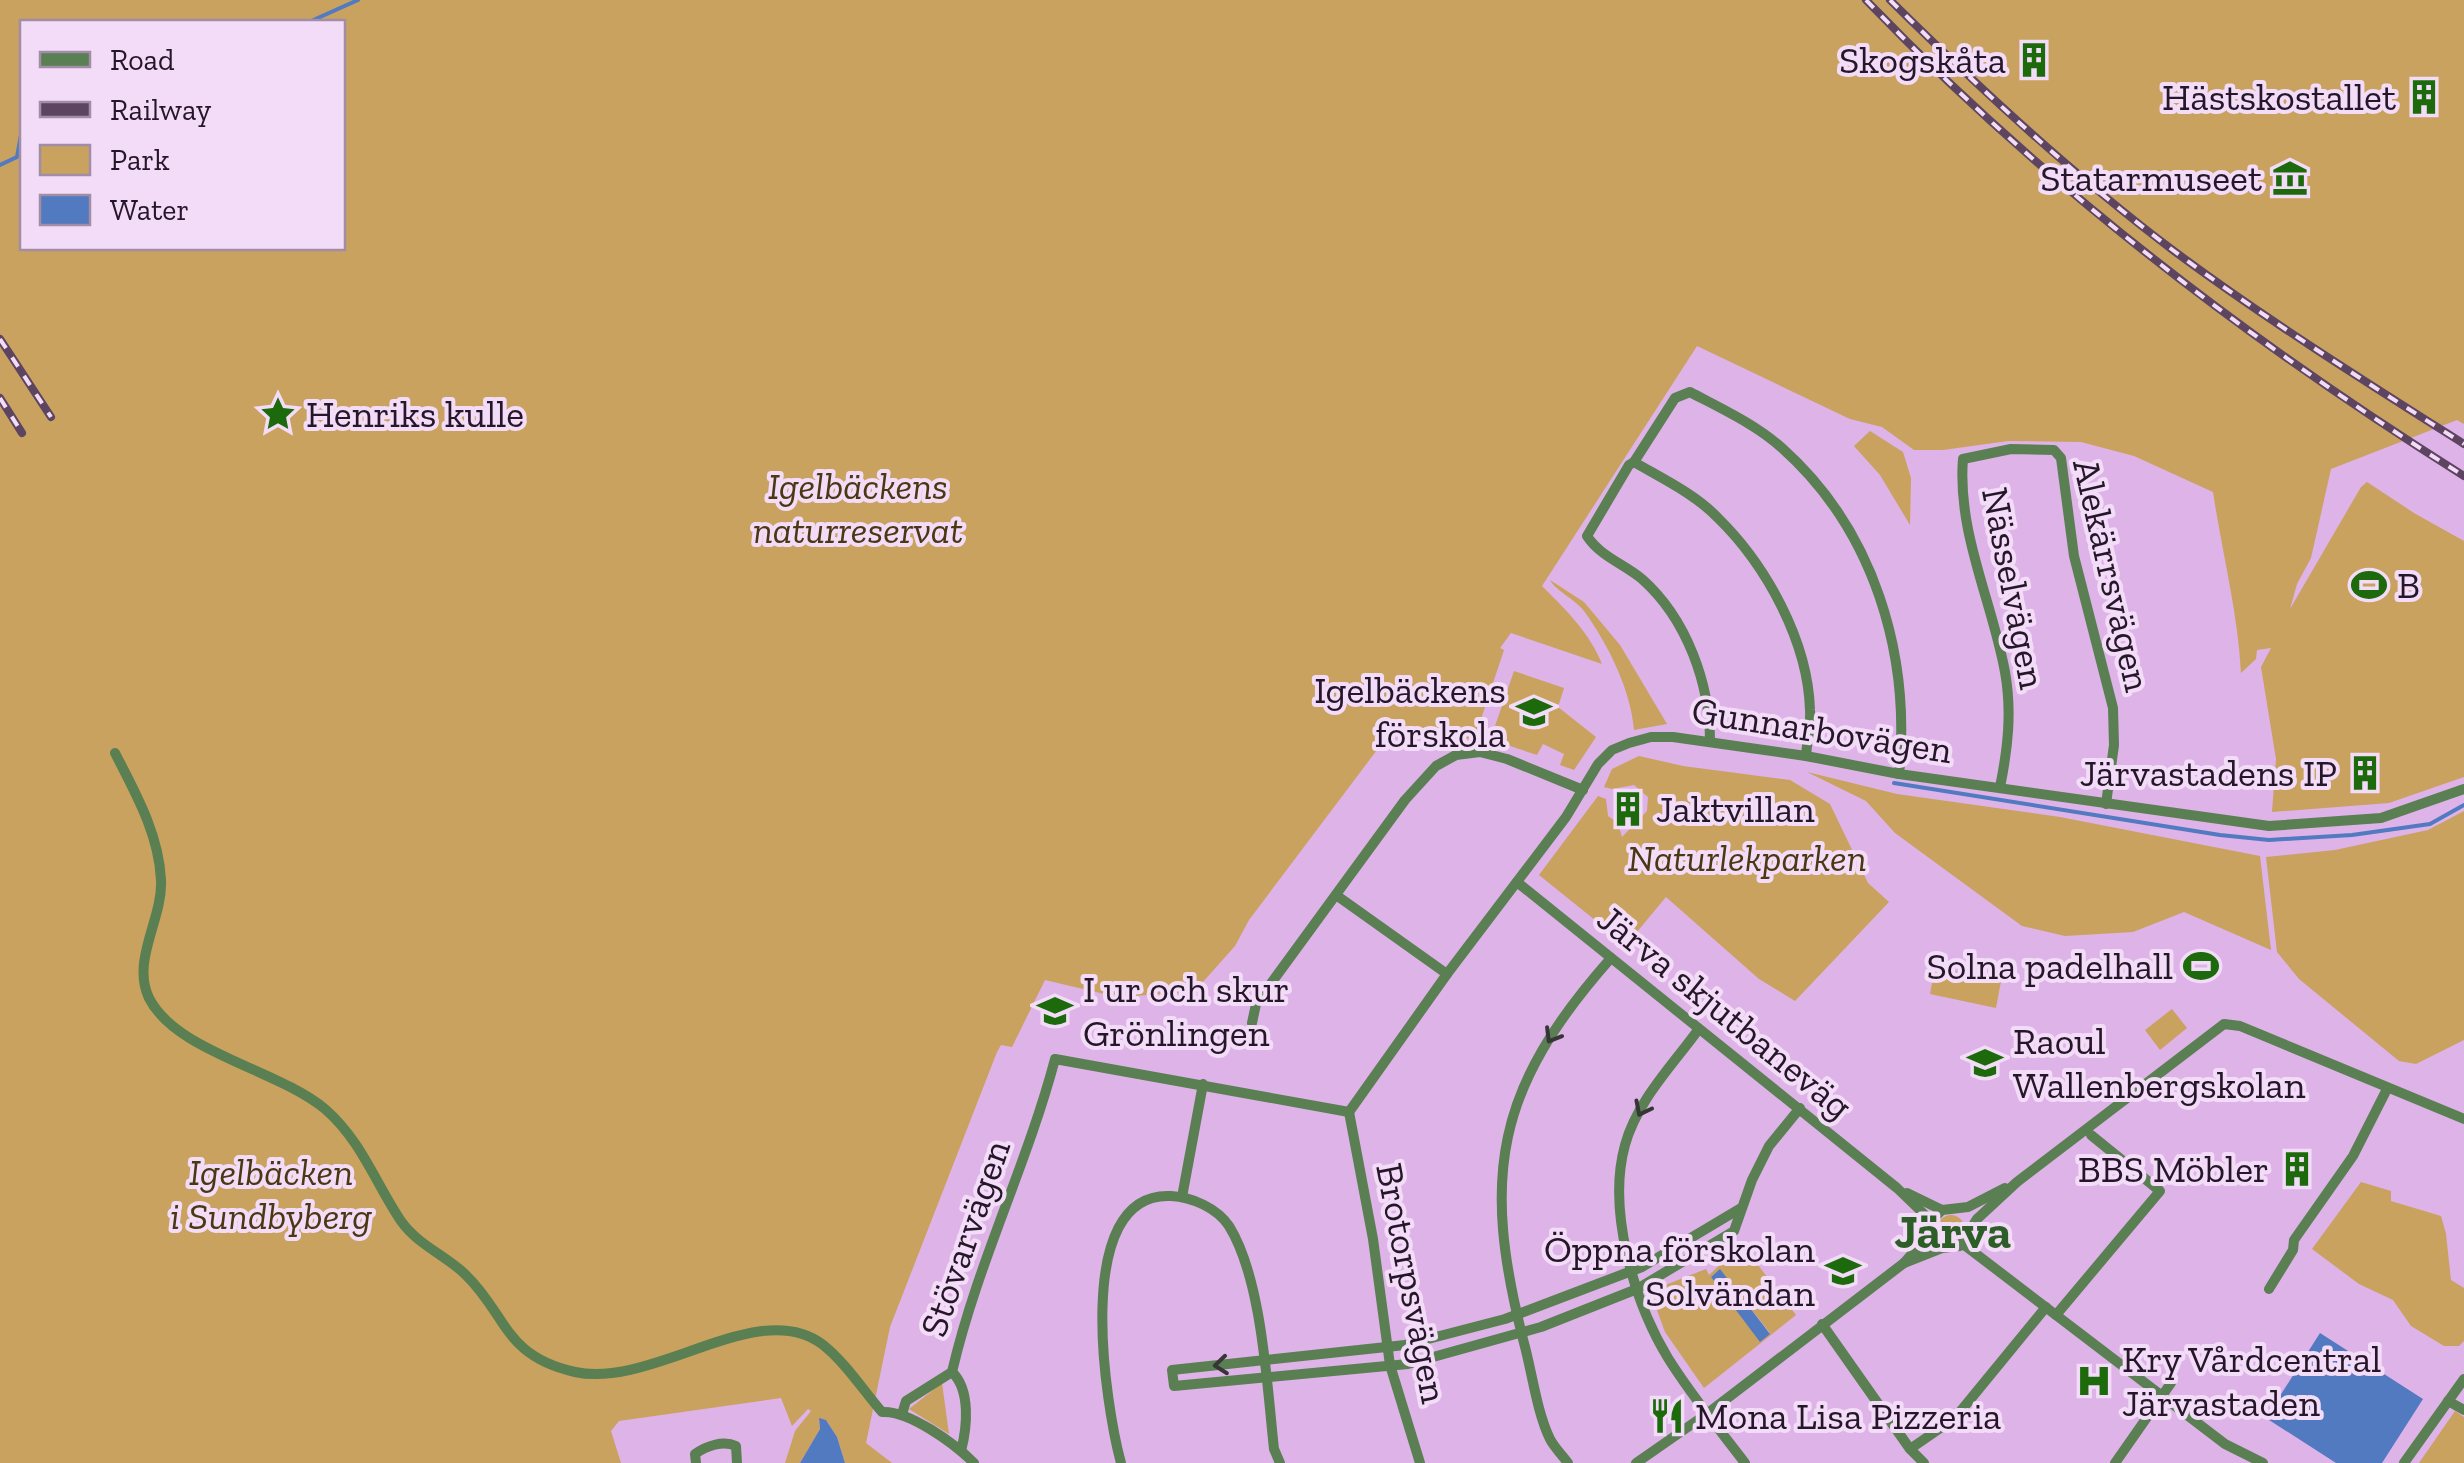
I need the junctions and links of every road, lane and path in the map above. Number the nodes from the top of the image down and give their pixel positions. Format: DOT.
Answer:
graph roads {
  1 [pos="1962,459"];
  2 [pos="1634,462"];
  3 [pos="1710,742"];
  4 [pos="115,753"];
  5 [pos="1806,756"];
  6 [pos="1899,774"];
  7 [pos="2000,787"];
  8 [pos="2464,789"];
  9 [pos="1583,790"];
  10 [pos="2106,804"];
  11 [pos="1517,882"];
  12 [pos="1336,896"];
  13 [pos="1611,958"];
  14 [pos="1448,974"];
  15 [pos="1252,1023"];
  16 [pos="1698,1030"];
  17 [pos="1203,1084"];
  18 [pos="2386,1089"];
  19 [pos="1800,1108"];
  20 [pos="1349,1112"];
  21 [pos="2464,1119"];
  22 [pos="2091,1134"];
  23 [pos="2017,1182"];
  24 [pos="1182,1197"];
  25 [pos="1741,1208"];
  26 [pos="1932,1210"];
  27 [pos="1958,1210"];
  28 [pos="1969,1230"];
  29 [pos="1930,1231"];
  30 [pos="1963,1244"];
  31 [pos="1942,1248"];
  32 [pos="1904,1263"];
  33 [pos="1631,1271"];
  34 [pos="2268,1288"];
  35 [pos="1638,1289"];
  36 [pos="2046,1308"];
  37 [pos="1518,1314"];
  38 [pos="2056,1315"];
  39 [pos="1822,1324"];
  40 [pos="1522,1332"];
  41 [pos="1387,1347"];
  42 [pos="1264,1360"];
  43 [pos="1390,1365"];
  44 [pos="952,1372"];
  45 [pos="1266,1378"];
  46 [pos="2464,1379"];
  47 [pos="2171,1383"];
  48 [pos="2161,1397"];
  49 [pos="2448,1400"];
  50 [pos="2464,1410"];
  51 [pos="902,1414"];
  52 [pos="1708,1414"];
  53 [pos="1910,1449"];
  54 [pos="961,1451"];
  55 [pos="696,1463"];
  56 [pos="736,1463"];
  57 [pos="974,1463"];
  58 [pos="1121,1463"];
  59 [pos="1280,1463"];
  60 [pos="1420,1463"];
  61 [pos="1568,1463"];
  62 [pos="1636,1463"];
  63 [pos="1745,1463"];
  64 [pos="1924,1463"];
  65 [pos="2116,1463"];
  66 [pos="2263,1463"];
  67 [pos="2404,1463"];
  1 -- 7 [label="street, Nässelvägen"];
  1 -- 10 [label="street, Alekärrsvägen"];
  2 -- 3 [label="street"];
  2 -- 5 [label="street"];
  2 -- 6 [label="street"];
  3 -- 5 [label="street, Gunnarbovägen"];
  3 -- 9 [label="street, Gunnarbovägen"];
  4 -- 51 [label="street"];
  5 -- 6 [label="street, Gunnarbovägen"];
  6 -- 7 [label="street, Gunnarbovägen"];
  7 -- 10 [label="street, Gunnarbovägen"];
  8 -- 10 [label="street, Gunnarbovägen"];
  9 -- 11 [label="street, Gunnarbovägen"];
  9 -- 12 [label="street"];
  11 -- 13 [label="street, Järva skjutbaneväg"];
  11 -- 14 [label="street, Gunnarbovägen"];
  12 -- 14 [label="street"];
  12 -- 15 [label="street"];
  13 -- 16 [label="street, Järva skjutbaneväg"];
  13 -- 37 [label="street, one-way"];
  14 -- 20 [label="street, Gunnarbovägen"];
  16 -- 19 [label="street, Järva skjutbaneväg"];
  16 -- 33 [label="street, one-way"];
  17 -- 20 [label="street"];
  17 -- 24 [label="street"];
  17 -- 44 [label="street, Stövarvägen"];
  18 -- 21 [label="street"];
  18 -- 23 [label="street"];
  18 -- 34 [label="street"];
  19 -- 25 [label="street"];
  19 -- 26 [label="street, Järva skjutbaneväg"];
  20 -- 41 [label="street, Brotorpsvägen"];
  22 -- 38 [label="street"];
  23 -- 27 [label="street"];
  23 -- 28 [label="street"];
  24 -- 42 [label="street"];
  24 -- 58 [label="street"];
  25 -- 33 [label="street"];
  25 -- 35 [label="street"];
  26 -- 27 [label="street"];
  26 -- 29 [label="street"];
  26 -- 29 [label="street"];
  27 -- 28 [label="street"];
  28 -- 30 [label="street"];
  29 -- 31 [label="street"];
  29 -- 32 [label="street"];
  30 -- 31 [label="street"];
  30 -- 36 [label="street"];
  31 -- 32 [label="street"];
  32 -- 39 [label="street"];
  33 -- 35 [label="street"];
  33 -- 37 [label="street"];
  35 -- 40 [label="street"];
  35 -- 52 [label="street"];
  36 -- 38 [label="street"];
  36 -- 53 [label="street"];
  37 -- 40 [label="street"];
  37 -- 41 [label="street"];
  38 -- 48 [label="street"];
  39 -- 52 [label="street"];
  39 -- 53 [label="street"];
  40 -- 43 [label="street"];
  40 -- 61 [label="street"];
  41 -- 42 [label="street"];
  41 -- 43 [label="street, Brotorpsvägen"];
  42 -- 45 [label="street"];
  42 -- 45 [label="street, one-way"];
  43 -- 45 [label="street"];
  43 -- 60 [label="street, Brotorpsvägen"];
  44 -- 51 [label="street, Stövarvägen"];
  44 -- 54 [label="street"];
  45 -- 59 [label="street"];
  46 -- 49 [label="street"];
  47 -- 48 [label="street"];
  48 -- 65 [label="street"];
  48 -- 66 [label="street"];
  49 -- 50 [label="street"];
  49 -- 67 [label="street"];
  51 -- 54 [label="street"];
  52 -- 62 [label="street"];
  52 -- 63 [label="street"];
  53 -- 64 [label="street"];
  54 -- 57 [label="street"];
  55 -- 56 [label="street"];
}
